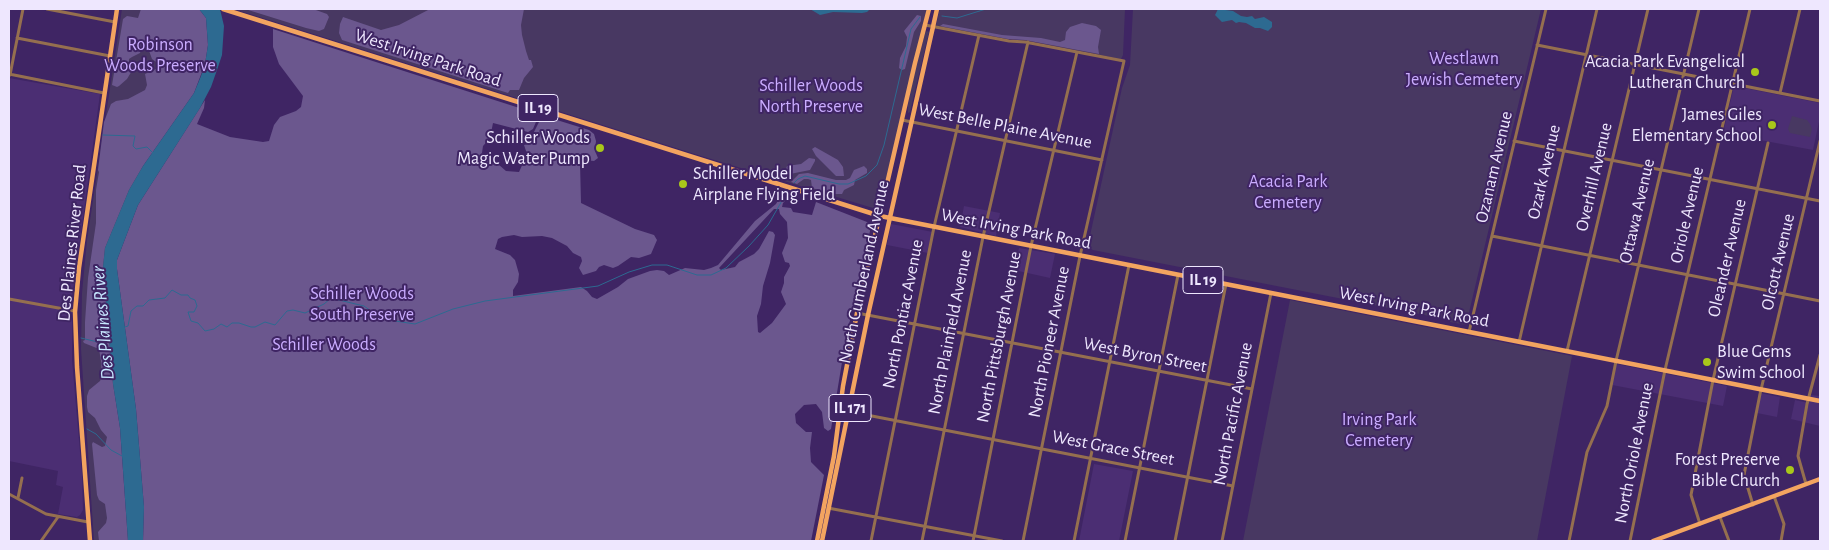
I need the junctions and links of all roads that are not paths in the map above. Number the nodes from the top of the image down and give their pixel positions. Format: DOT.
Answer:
graph roads {
  1 [pos="23,9"];
  2 [pos="47,9"];
  3 [pos="116,9"];
  4 [pos="225,9"];
  5 [pos="929,9"];
  6 [pos="937,9"];
  7 [pos="1546,9"];
  8 [pos="1597,9"];
  9 [pos="1648,9"];
  10 [pos="1698,9"];
  11 [pos="1750,9"];
  12 [pos="1800,9"];
  13 [pos="115,22"];
  14 [pos="925,26"];
  15 [pos="932,27"];
  16 [pos="979,35"];
  17 [pos="17,38"];
  18 [pos="1028,42"];
  19 [pos="1537,46"];
  20 [pos="1077,52"];
  21 [pos="1586,55"];
  22 [pos="110,56"];
  23 [pos="1634,64"];
  24 [pos="1683,74"];
  25 [pos="10,75"];
  26 [pos="1732,84"];
  27 [pos="104,93"];
  28 [pos="1780,93"];
  29 [pos="1820,101"];
  30 [pos="902,120"];
  31 [pos="910,122"];
  32 [pos="957,131"];
  33 [pos="1005,140"];
  34 [pos="1514,141"];
  35 [pos="1820,141"];
  36 [pos="1768,142"];
  37 [pos="1054,150"];
  38 [pos="1564,151"];
  39 [pos="1102,160"];
  40 [pos="1612,160"];
  41 [pos="1661,170"];
  42 [pos="1710,179"];
  43 [pos="1758,189"];
  44 [pos="1807,198"];
  45 [pos="1820,201"];
  46 [pos="880,216"];
  47 [pos="889,218"];
  48 [pos="934,227"];
  49 [pos="983,236"];
  50 [pos="1492,236"];
  51 [pos="1031,246"];
  52 [pos="1541,246"];
  53 [pos="1080,256"];
  54 [pos="1590,256"];
  55 [pos="1129,265"];
  56 [pos="1638,266"];
  57 [pos="1178,275"];
  58 [pos="1687,275"];
  59 [pos="1226,284"];
  60 [pos="1735,284"];
  61 [pos="1271,293"];
  62 [pos="1784,294"];
  63 [pos="9,299"];
  64 [pos="1820,301"];
  65 [pos="75,312"];
  66 [pos="857,313"];
  67 [pos="868,315"];
  68 [pos="915,324"];
  69 [pos="1469,332"];
  70 [pos="964,333"];
  71 [pos="1519,342"];
  72 [pos="1012,343"];
  73 [pos="1568,351"];
  74 [pos="1061,352"];
  75 [pos="1820,355"];
  76 [pos="1616,361"];
  77 [pos="1110,362"];
  78 [pos="1665,370"];
  79 [pos="1158,371"];
  80 [pos="1713,380"];
  81 [pos="1207,381"];
  82 [pos="1252,389"];
  83 [pos="1761,389"];
  84 [pos="1809,399"];
  85 [pos="1820,401"];
  86 [pos="841,410"];
  87 [pos="849,412"];
  88 [pos="895,420"];
  89 [pos="944,430"];
  90 [pos="993,439"];
  91 [pos="1042,449"];
  92 [pos="1090,458"];
  93 [pos="1139,468"];
  94 [pos="1188,477"];
  95 [pos="22,478"];
  96 [pos="1820,479"];
  97 [pos="1806,484"];
  98 [pos="1233,486"];
  99 [pos="9,494"];
  100 [pos="1774,496"];
  101 [pos="18,498"];
  102 [pos="1753,505"];
  103 [pos="824,507"];
  104 [pos="829,508"];
  105 [pos="58,517"];
  106 [pos="876,517"];
  107 [pos="1720,517"];
  108 [pos="88,522"];
  109 [pos="1700,524"];
  110 [pos="925,526"];
  111 [pos="974,536"];
  112 [pos="1667,539"];
  113 [pos="41,541"];
  114 [pos="90,541"];
  115 [pos="817,541"];
  116 [pos="822,541"];
  117 [pos="871,541"];
  118 [pos="922,541"];
  119 [pos="973,541"];
  120 [pos="1002,541"];
  121 [pos="1023,541"];
  122 [pos="1074,541"];
  123 [pos="1125,541"];
  124 [pos="1175,541"];
  125 [pos="1222,541"];
  126 [pos="1569,541"];
  127 [pos="1630,541"];
  128 [pos="1652,541"];
  129 [pos="1729,541"];
  130 [pos="1781,541"];
  1 -- 17 [label="street"];
  2 -- 13 [label="street"];
  3 -- 13 [label="main road, Des Plaines River Road"];
  4 -- 46 [label="main road, West Irving Park Road / IL 19"];
  5 -- 14 [label="main road, North Cumberland Avenue / IL 171"];
  6 -- 15 [label="main road, North Cumberland Avenue / IL 171"];
  7 -- 19 [label="street, Ozanam Avenue"];
  8 -- 21 [label="street, Ozark Avenue"];
  9 -- 23 [label="street, Overhill Avenue"];
  10 -- 24 [label="street, Ottawa Avenue"];
  11 -- 26 [label="street, Oriole Avenue"];
  12 -- 28 [label="street"];
  13 -- 22 [label="main road, Des Plaines River Road"];
  14 -- 15 [label="street"];
  14 -- 30 [label="main road, North Cumberland Avenue / IL 171"];
  15 -- 16 [label="street"];
  15 -- 31 [label="main road, North Cumberland Avenue / IL 171"];
  16 -- 18 [label="street"];
  16 -- 32 [label="street, North Pontiac Avenue"];
  17 -- 22 [label="street"];
  17 -- 25 [label="street"];
  18 -- 20 [label="street"];
  18 -- 33 [label="street, North Plainfield Avenue"];
  19 -- 21 [label="street"];
  19 -- 34 [label="street, Ozanam Avenue"];
  20 -- 37 [label="street, North Pittsburgh Avenue"];
  20 -- 39 [label="street, North Pioneer Avenue"];
  21 -- 23 [label="street"];
  21 -- 38 [label="street, Ozark Avenue"];
  22 -- 27 [label="main road, Des Plaines River Road"];
  23 -- 24 [label="street"];
  23 -- 40 [label="street, Overhill Avenue"];
  24 -- 26 [label="street"];
  24 -- 41 [label="street, Ottawa Avenue"];
  25 -- 27 [label="street"];
  26 -- 28 [label="street"];
  26 -- 42 [label="street, Oriole Avenue"];
  27 -- 65 [label="main road, Des Plaines River Road"];
  28 -- 29 [label="street"];
  30 -- 31 [label="street, West Belle Plaine Avenue"];
  30 -- 46 [label="main road, North Cumberland Avenue / IL 171"];
  31 -- 32 [label="street, West Belle Plaine Avenue"];
  31 -- 47 [label="main road, North Cumberland Avenue / IL 171"];
  32 -- 33 [label="street, West Belle Plaine Avenue"];
  32 -- 48 [label="street, North Pontiac Avenue"];
  33 -- 37 [label="street, West Belle Plaine Avenue"];
  33 -- 49 [label="street, North Plainfield Avenue"];
  34 -- 38 [label="street"];
  34 -- 50 [label="street, Ozanam Avenue"];
  35 -- 44 [label="street, Olcott Avenue"];
  36 -- 43 [label="street, Oleander Avenue"];
  37 -- 39 [label="street, West Belle Plaine Avenue"];
  37 -- 51 [label="street, North Pittsburgh Avenue"];
  38 -- 40 [label="street"];
  38 -- 52 [label="street, Ozark Avenue"];
  39 -- 53 [label="street, North Pioneer Avenue"];
  40 -- 41 [label="street"];
  40 -- 54 [label="street, Overhill Avenue"];
  41 -- 42 [label="street"];
  41 -- 56 [label="street, Ottawa Avenue"];
  42 -- 43 [label="street"];
  42 -- 58 [label="street, Oriole Avenue"];
  43 -- 44 [label="street"];
  43 -- 60 [label="street, Oleander Avenue"];
  44 -- 45 [label="street"];
  44 -- 62 [label="street, Olcott Avenue"];
  46 -- 47 [label="main road, West Irving Park Road / IL 19"];
  46 -- 66 [label="main road, North Cumberland Avenue / IL 171"];
  47 -- 48 [label="main road, West Irving Park Road / IL 19"];
  47 -- 67 [label="main road, North Cumberland Avenue / IL 171"];
  48 -- 49 [label="main road, West Irving Park Road / IL 19"];
  48 -- 68 [label="street, North Pontiac Avenue"];
  49 -- 51 [label="main road, West Irving Park Road / IL 19"];
  49 -- 70 [label="street, North Plainfield Avenue"];
  50 -- 52 [label="street"];
  50 -- 69 [label="street, Ozanam Avenue"];
  51 -- 53 [label="main road, West Irving Park Road / IL 19"];
  51 -- 72 [label="street, North Pittsburgh Avenue"];
  52 -- 54 [label="street"];
  52 -- 71 [label="street, Ozark Avenue"];
  53 -- 55 [label="main road, West Irving Park Road / IL 19"];
  53 -- 74 [label="street, North Pioneer Avenue"];
  54 -- 56 [label="street"];
  54 -- 73 [label="street, Overhill Avenue"];
  55 -- 57 [label="main road, West Irving Park Road / IL 19"];
  55 -- 77 [label="street"];
  56 -- 58 [label="street"];
  56 -- 76 [label="street, Ottawa Avenue"];
  57 -- 59 [label="main road, West Irving Park Road / IL 19"];
  57 -- 79 [label="street"];
  58 -- 60 [label="street"];
  58 -- 78 [label="street, Oriole Avenue"];
  59 -- 61 [label="main road, West Irving Park Road / IL 19"];
  59 -- 81 [label="street"];
  60 -- 62 [label="street"];
  60 -- 80 [label="street, Oleander Avenue"];
  61 -- 69 [label="main road, West Irving Park Road / IL 19"];
  61 -- 82 [label="street, North Pacific Avenue"];
  62 -- 64 [label="street"];
  62 -- 83 [label="street, Olcott Avenue"];
  63 -- 65 [label="street"];
  65 -- 108 [label="main road, Des Plaines River Road"];
  66 -- 67 [label="street, West Byron Street"];
  66 -- 86 [label="main road, North Cumberland Avenue / IL 171"];
  67 -- 68 [label="street, West Byron Street"];
  67 -- 87 [label="main road, North Cumberland Avenue / IL 171"];
  68 -- 70 [label="street, West Byron Street"];
  68 -- 88 [label="street, North Pontiac Avenue"];
  69 -- 71 [label="main road, West Irving Park Road / IL 19"];
  70 -- 72 [label="street, West Byron Street"];
  70 -- 89 [label="street, North Plainfield Avenue"];
  71 -- 73 [label="main road, West Irving Park Road / IL 19"];
  72 -- 74 [label="street, West Byron Street"];
  72 -- 90 [label="street, North Pittsburgh Avenue"];
  73 -- 76 [label="main road, West Irving Park Road / IL 19"];
  74 -- 77 [label="street, West Byron Street"];
  74 -- 91 [label="street, North Pioneer Avenue"];
  75 -- 84 [label="street"];
  76 -- 78 [label="main road, West Irving Park Road / IL 19"];
  76 -- 126 [label="street, Ottawa Avenue"];
  77 -- 79 [label="street, West Byron Street"];
  77 -- 92 [label="street"];
  78 -- 80 [label="main road, West Irving Park Road / IL 19"];
  78 -- 127 [label="street, North Oriole Avenue"];
  79 -- 81 [label="street, West Byron Street"];
  79 -- 93 [label="street"];
  80 -- 83 [label="main road, West Irving Park Road / IL 19"];
  80 -- 109 [label="street, Oleander Avenue"];
  81 -- 82 [label="street, West Byron Street"];
  81 -- 94 [label="street"];
  82 -- 98 [label="street, North Pacific Avenue"];
  83 -- 84 [label="main road, West Irving Park Road / IL 19"];
  83 -- 102 [label="street, Olcott Avenue"];
  84 -- 85 [label="main road, West Irving Park Road / IL 19"];
  84 -- 97 [label="street"];
  86 -- 87 [label="street, West Grace Street"];
  86 -- 103 [label="main road, North Cumberland Avenue / IL 171"];
  87 -- 88 [label="street, West Grace Street"];
  87 -- 104 [label="main road, North Cumberland Avenue / IL 171"];
  88 -- 89 [label="street, West Grace Street"];
  88 -- 106 [label="street, North Pontiac Avenue"];
  89 -- 90 [label="street, West Grace Street"];
  89 -- 110 [label="street, North Plainfield Avenue"];
  90 -- 91 [label="street, West Grace Street"];
  90 -- 111 [label="street, North Pittsburgh Avenue"];
  91 -- 92 [label="street, West Grace Street"];
  91 -- 121 [label="street, North Pioneer Avenue"];
  92 -- 93 [label="street, West Grace Street"];
  92 -- 122 [label="street"];
  93 -- 94 [label="street, West Grace Street"];
  93 -- 123 [label="street"];
  94 -- 98 [label="street, West Grace Street"];
  94 -- 124 [label="street"];
  95 -- 101 [label="street"];
  96 -- 97 [label="main road"];
  97 -- 100 [label="main road"];
  98 -- 125 [label="street, North Pacific Avenue"];
  99 -- 101 [label="street"];
  100 -- 102 [label="main road"];
  100 -- 130 [label="street"];
  101 -- 105 [label="street"];
  102 -- 107 [label="main road"];
  103 -- 104 [label="street"];
  103 -- 115 [label="main road, North Cumberland Avenue / IL 171"];
  104 -- 106 [label="street"];
  104 -- 116 [label="main road, North Cumberland Avenue / IL 171"];
  105 -- 108 [label="street"];
  105 -- 113 [label="street"];
  106 -- 110 [label="street"];
  106 -- 117 [label="street, North Pontiac Avenue"];
  107 -- 109 [label="main road"];
  107 -- 129 [label="street"];
  108 -- 114 [label="main road, Des Plaines River Road"];
  109 -- 112 [label="main road"];
  110 -- 111 [label="street"];
  110 -- 118 [label="street, North Plainfield Avenue"];
  111 -- 119 [label="street, North Pittsburgh Avenue"];
  111 -- 120 [label="street"];
  112 -- 128 [label="main road"];
}
